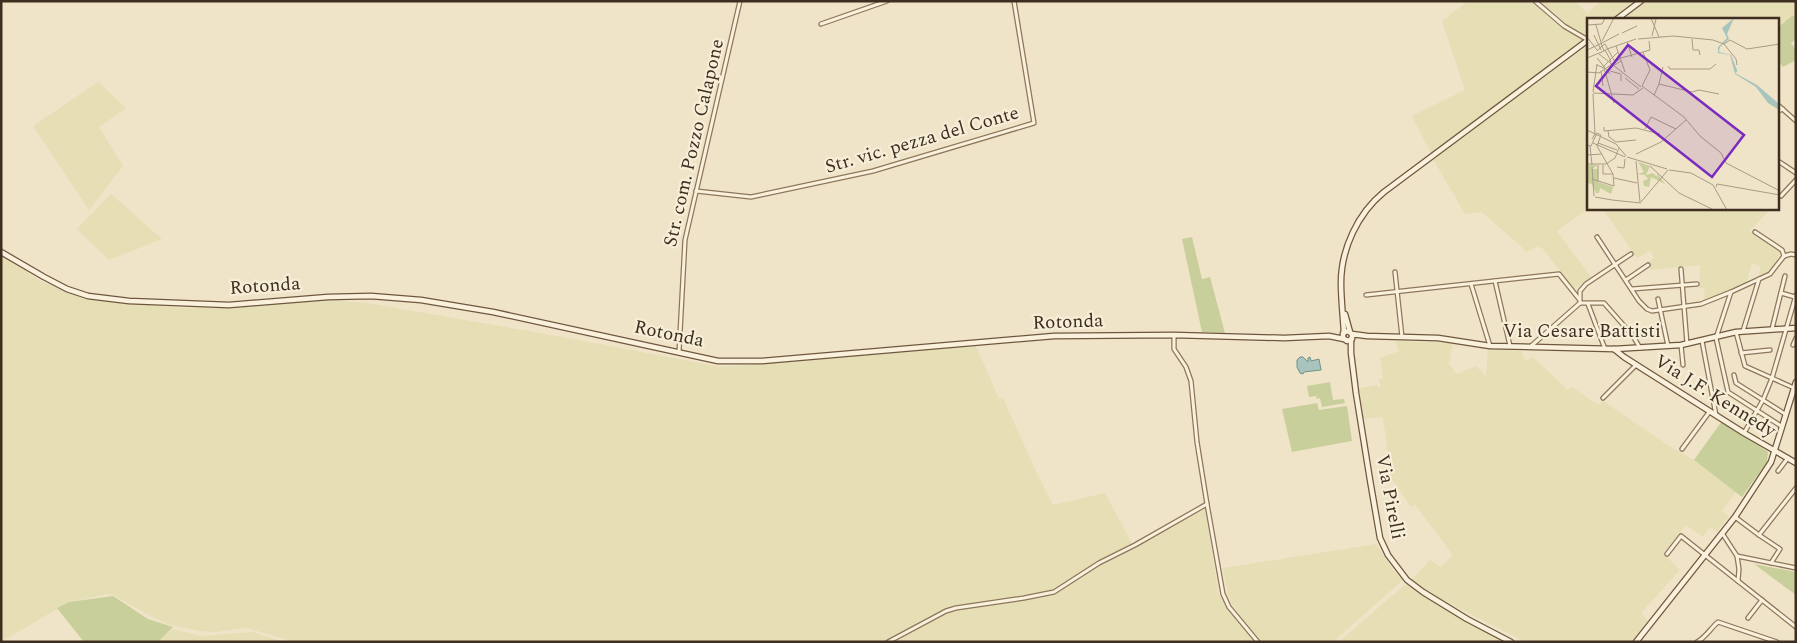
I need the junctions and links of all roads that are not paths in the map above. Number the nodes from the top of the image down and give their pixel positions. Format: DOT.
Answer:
graph roads {
  1 [pos="740,1"];
  2 [pos="887,1"];
  3 [pos="1014,1"];
  4 [pos="1535,1"];
  5 [pos="1641,1"];
  6 [pos="1618,18"];
  7 [pos="821,24"];
  8 [pos="1587,39"];
  9 [pos="1587,41"];
  10 [pos="1780,107"];
  11 [pos="1783,109"];
  12 [pos="1780,110"];
  13 [pos="1796,114"];
  14 [pos="1792,118"];
  15 [pos="1796,121"];
  16 [pos="1780,162"];
  17 [pos="1796,173"];
  18 [pos="1796,180"];
  19 [pos="696,191"];
  20 [pos="1781,196"];
  21 [pos="1755,232"];
  22 [pos="1597,237"];
  23 [pos="1,252"];
  24 [pos="1631,254"];
  25 [pos="1796,255"];
  26 [pos="1784,256"];
  27 [pos="1615,265"];
  28 [pos="1648,265"];
  29 [pos="1681,269"];
  30 [pos="1395,272"];
  31 [pos="1785,276"];
  32 [pos="1759,279"];
  33 [pos="1626,280"];
  34 [pos="1495,281"];
  35 [pos="1471,284"];
  36 [pos="1697,284"];
  37 [pos="1682,285"];
  38 [pos="1632,290"];
  39 [pos="1731,292"];
  40 [pos="1398,293"];
  41 [pos="1781,293"];
  42 [pos="1366,295"];
  43 [pos="1795,296"];
  44 [pos="1579,299"];
  45 [pos="1658,299"];
  46 [pos="1580,303"];
  47 [pos="1588,304"];
  48 [pos="1684,307"];
  49 [pos="1343,310"];
  50 [pos="1660,311"];
  51 [pos="1796,328"];
  52 [pos="1772,329"];
  53 [pos="1785,329"];
  54 [pos="1743,331"];
  55 [pos="1736,332"];
  56 [pos="1344,333"];
  57 [pos="1174,335"];
  58 [pos="1329,336"];
  59 [pos="1351,336"];
  60 [pos="1402,337"];
  61 [pos="1716,338"];
  62 [pos="1796,338"];
  63 [pos="1344,340"];
  64 [pos="1702,341"];
  65 [pos="1687,344"];
  66 [pos="1681,345"];
  67 [pos="1793,345"];
  68 [pos="1490,346"];
  69 [pos="1510,347"];
  70 [pos="1668,347"];
  71 [pos="1530,348"];
  72 [pos="1605,348"];
  73 [pos="1640,348"];
  74 [pos="1614,349"];
  75 [pos="1770,350"];
  76 [pos="679,352"];
  77 [pos="1351,353"];
  78 [pos="1741,353"];
  79 [pos="1636,365"];
  80 [pos="1683,365"];
  81 [pos="1734,375"];
  82 [pos="1772,378"];
  83 [pos="1795,385"];
  84 [pos="1603,398"];
  85 [pos="1763,400"];
  86 [pos="1710,411"];
  87 [pos="1757,411"];
  88 [pos="1785,414"];
  89 [pos="1716,416"];
  90 [pos="1781,426"];
  91 [pos="1744,433"];
  92 [pos="1682,449"];
  93 [pos="1776,451"];
  94 [pos="1788,458"];
  95 [pos="1796,463"];
  96 [pos="1778,471"];
  97 [pos="1796,488"];
  98 [pos="1207,504"];
  99 [pos="1735,517"];
  100 [pos="1722,533"];
  101 [pos="1759,534"];
  102 [pos="1667,554"];
  103 [pos="1705,555"];
  104 [pos="1737,556"];
  105 [pos="1771,563"];
  106 [pos="1796,568"];
  107 [pos="1738,580"];
  108 [pos="1762,600"];
  109 [pos="1748,618"];
  110 [pos="1796,627"];
  111 [pos="888,642"];
  112 [pos="1258,642"];
  113 [pos="1511,642"];
  114 [pos="1636,642"];
  115 [pos="1697,642"];
  116 [pos="1776,642"];
  1 -- 19 [label="street, Str. com. Pozzo Calapone"];
  2 -- 7 [label="street"];
  3 -- 19 [label="street, Str. vic. pezza del Conte"];
  4 -- 8 [label="street"];
  5 -- 6 [label="main road"];
  9 -- 49 [label="main road"];
  10 -- 11 [label="street"];
  11 -- 12 [label="street"];
  11 -- 14 [label="street"];
  13 -- 14 [label="street"];
  14 -- 15 [label="street"];
  16 -- 17 [label="street"];
  18 -- 20 [label="street"];
  19 -- 76 [label="street, Str. com. Pozzo Calapone"];
  21 -- 26 [label="street"];
  22 -- 27 [label="street"];
  23 -- 76 [label="main road, Rotonda"];
  24 -- 27 [label="street"];
  25 -- 26 [label="street"];
  26 -- 32 [label="street"];
  27 -- 33 [label="street"];
  27 -- 44 [label="street"];
  28 -- 33 [label="street"];
  29 -- 37 [label="street"];
  30 -- 40 [label="street"];
  31 -- 41 [label="street"];
  32 -- 39 [label="street"];
  32 -- 54 [label="street"];
  33 -- 38 [label="street"];
  34 -- 35 [label="street"];
  34 -- 44 [label="street"];
  34 -- 69 [label="street"];
  35 -- 40 [label="street"];
  35 -- 68 [label="street"];
  36 -- 37 [label="street"];
  37 -- 38 [label="street"];
  37 -- 48 [label="street"];
  38 -- 50 [label="street"];
  39 -- 48 [label="street"];
  39 -- 61 [label="street"];
  40 -- 42 [label="street"];
  40 -- 60 [label="street"];
  41 -- 43 [label="street"];
  41 -- 52 [label="street"];
  43 -- 53 [label="street"];
  44 -- 46 [label="street"];
  45 -- 50 [label="street"];
  46 -- 47 [label="street"];
  46 -- 71 [label="street"];
  47 -- 72 [label="street"];
  47 -- 73 [label="street"];
  48 -- 50 [label="street"];
  48 -- 65 [label="street"];
  49 -- 56 [label="main road"];
  49 -- 59 [label="main road, Via Pirelli"];
  50 -- 70 [label="street"];
  51 -- 53 [label="main road, Via Cesare Battisti"];
  52 -- 53 [label="main road, Via Cesare Battisti"];
  52 -- 54 [label="main road, Via Cesare Battisti"];
  53 -- 82 [label="street"];
  54 -- 55 [label="main road, Via Cesare Battisti"];
  55 -- 61 [label="main road, Via Cesare Battisti"];
  55 -- 78 [label="street"];
  56 -- 58 [label="main road"];
  56 -- 59 [label="main road"];
  56 -- 63 [label="main road"];
  57 -- 58 [label="main road, Rotonda"];
  57 -- 76 [label="main road, Rotonda"];
  57 -- 98 [label="street"];
  58 -- 63 [label="main road, Rotonda"];
  59 -- 60 [label="main road, Via Cesare Battisti"];
  59 -- 63 [label="main road, Rotonda"];
  59 -- 77 [label="main road, Via Pirelli"];
  60 -- 68 [label="main road, Via Cesare Battisti"];
  61 -- 64 [label="main road, Via Cesare Battisti"];
  61 -- 87 [label="street"];
  62 -- 67 [label="street"];
  63 -- 77 [label="main road, Via Pirelli"];
  64 -- 65 [label="main road, Via Cesare Battisti"];
  64 -- 89 [label="street"];
  65 -- 66 [label="main road, Via Cesare Battisti"];
  66 -- 70 [label="main road, Via Cesare Battisti"];
  66 -- 80 [label="street"];
  68 -- 69 [label="main road, Via Cesare Battisti"];
  69 -- 71 [label="main road, Via Cesare Battisti"];
  70 -- 73 [label="main road, Via Cesare Battisti"];
  71 -- 72 [label="main road, Via Cesare Battisti"];
  72 -- 74 [label="main road, Via Cesare Battisti"];
  73 -- 74 [label="main road, Via Cesare Battisti"];
  74 -- 79 [label="main road, Via J.F. Kennedy"];
  75 -- 78 [label="street"];
  77 -- 113 [label="main road, Via Pirelli"];
  78 -- 82 [label="street"];
  79 -- 84 [label="street"];
  79 -- 86 [label="main road, Via J.F. Kennedy"];
  81 -- 85 [label="street"];
  82 -- 83 [label="street"];
  82 -- 85 [label="street"];
  83 -- 88 [label="main road"];
  85 -- 87 [label="street"];
  85 -- 88 [label="street"];
  86 -- 89 [label="main road, Via J.F. Kennedy"];
  86 -- 92 [label="street"];
  87 -- 90 [label="street"];
  87 -- 91 [label="street"];
  88 -- 90 [label="main road"];
  89 -- 91 [label="main road, Via J.F. Kennedy"];
  90 -- 93 [label="main road"];
  91 -- 93 [label="main road, Via J.F. Kennedy"];
  93 -- 94 [label="main road, Via J.F. Kennedy"];
  93 -- 99 [label="main road"];
  94 -- 95 [label="main road, Via J.F. Kennedy"];
  94 -- 96 [label="street"];
  97 -- 101 [label="street"];
  98 -- 111 [label="street"];
  98 -- 112 [label="street"];
  99 -- 100 [label="main road"];
  99 -- 101 [label="street"];
  100 -- 103 [label="main road"];
  100 -- 104 [label="street"];
  101 -- 105 [label="street"];
  102 -- 103 [label="street"];
  103 -- 107 [label="street"];
  103 -- 114 [label="main road"];
  104 -- 105 [label="street"];
  104 -- 107 [label="street"];
  105 -- 106 [label="street"];
  107 -- 108 [label="street"];
  108 -- 109 [label="street"];
  108 -- 110 [label="street"];
  115 -- 116 [label="street"];
}
